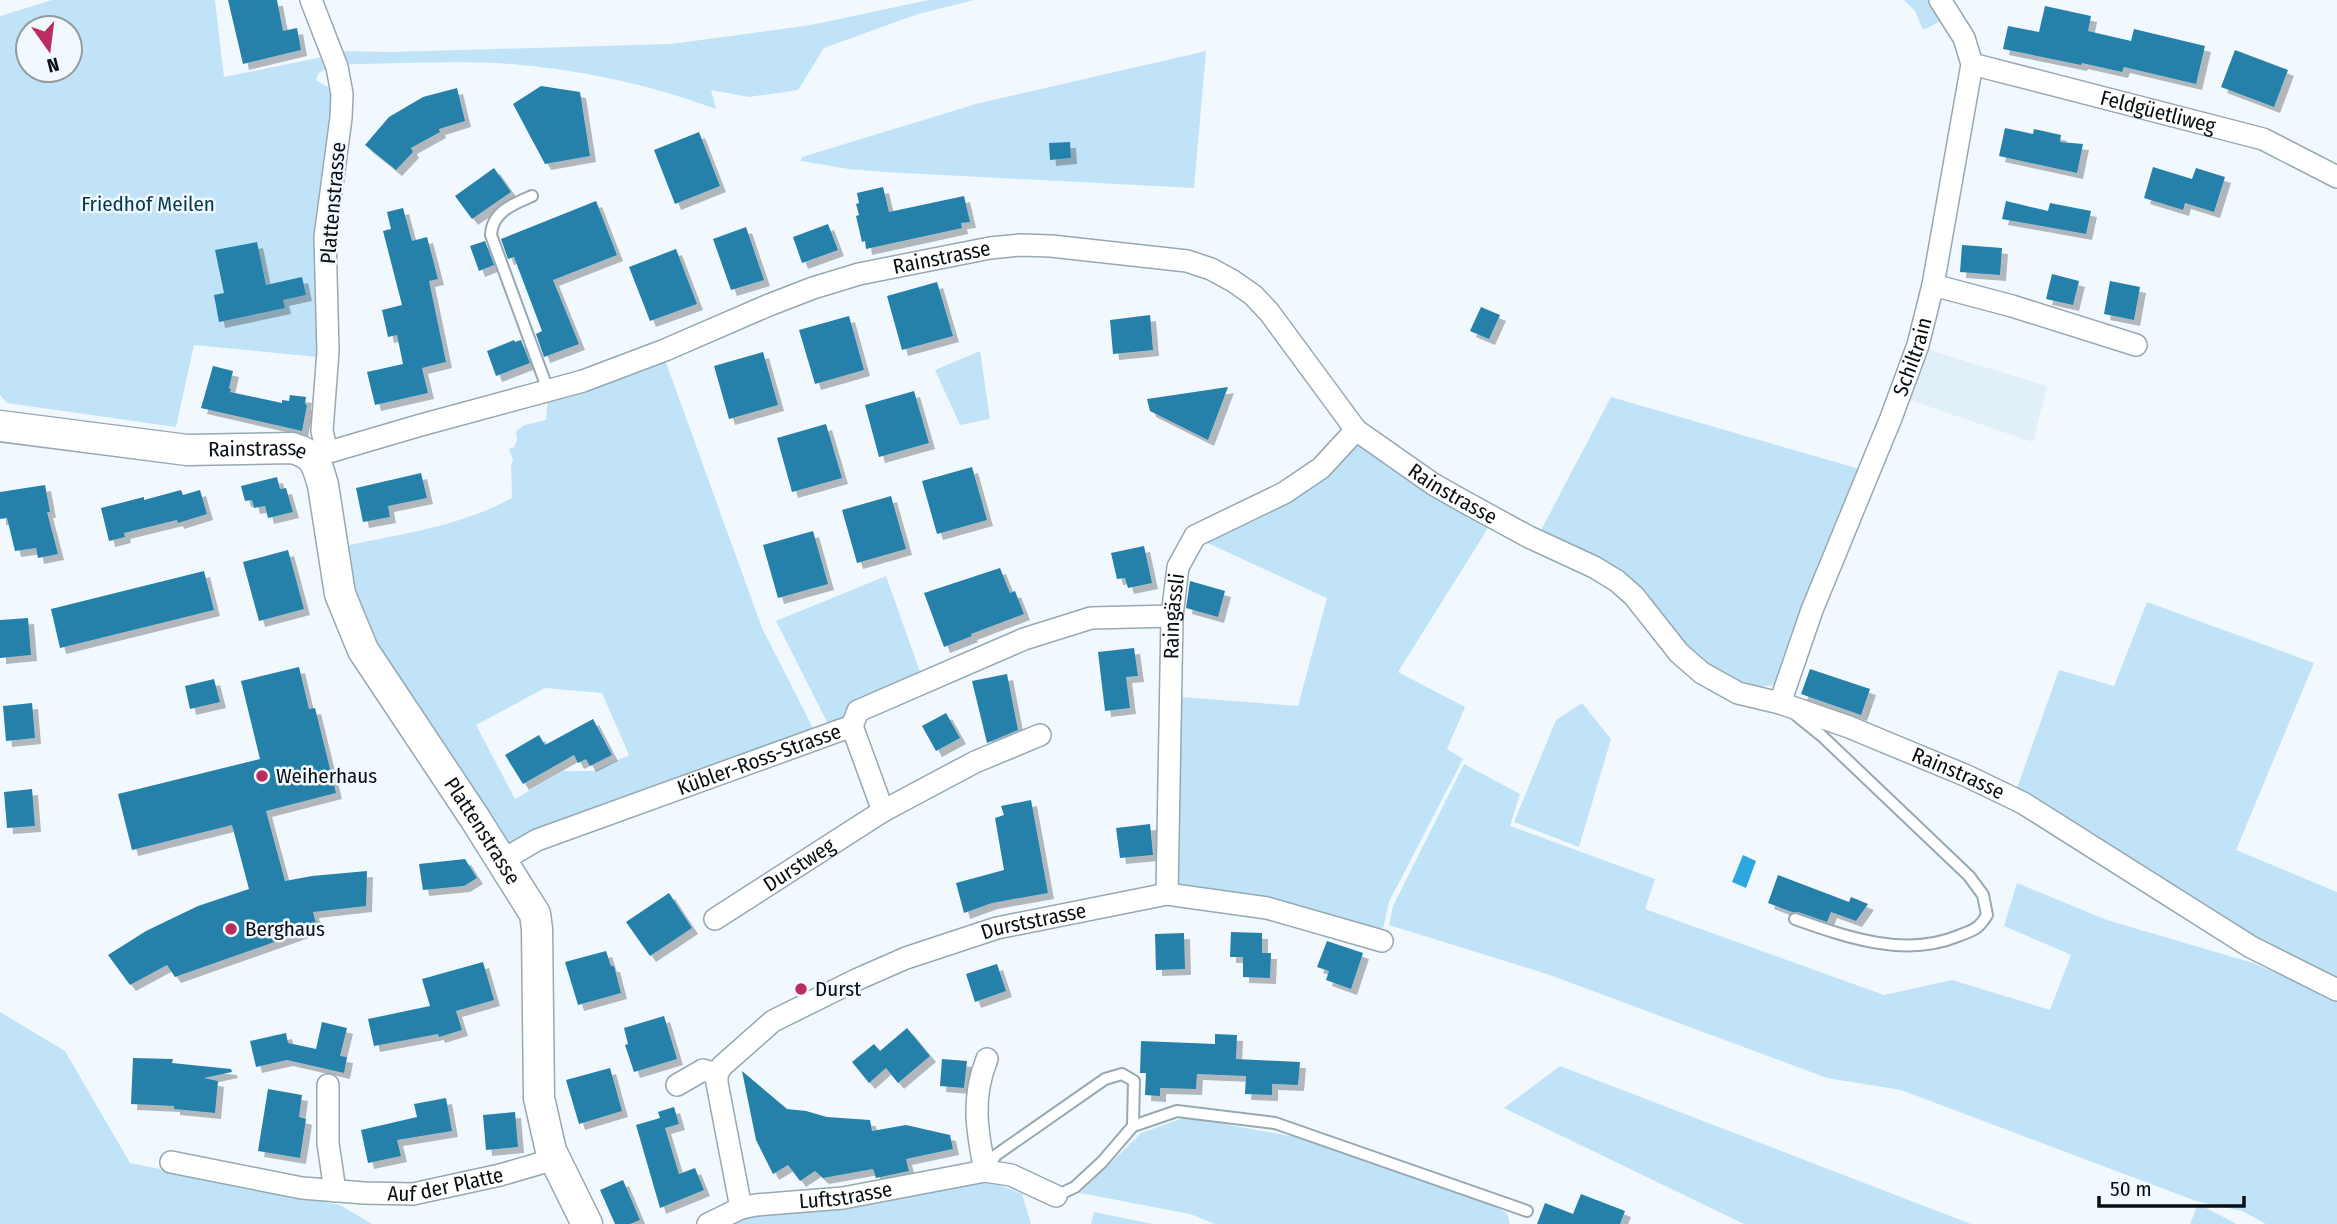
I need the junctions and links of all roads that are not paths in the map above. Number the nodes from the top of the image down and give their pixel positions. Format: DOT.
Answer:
graph roads {
  1 [pos="311,0"];
  2 [pos="1940,0"];
  3 [pos="1972,64"];
  4 [pos="2337,177"];
  5 [pos="532,196"];
  6 [pos="1933,285"];
  7 [pos="2136,345"];
  8 [pos="548,390"];
  9 [pos="0,426"];
  10 [pos="1356,430"];
  11 [pos="319,454"];
  12 [pos="1172,615"];
  13 [pos="1780,703"];
  14 [pos="852,726"];
  15 [pos="1040,735"];
  16 [pos="883,811"];
  17 [pos="501,862"];
  18 [pos="1167,894"];
  19 [pos="715,919"];
  20 [pos="1795,919"];
  21 [pos="1382,941"];
  22 [pos="2337,990"];
  23 [pos="987,1059"];
  24 [pos="716,1074"];
  25 [pos="328,1085"];
  26 [pos="677,1085"];
  27 [pos="1133,1126"];
  28 [pos="555,1159"];
  29 [pos="171,1162"];
  30 [pos="985,1171"];
  31 [pos="335,1191"];
  32 [pos="1056,1196"];
  33 [pos="741,1208"];
  34 [pos="1527,1211"];
  35 [pos="587,1224"];
  36 [pos="708,1224"];
  1 -- 11 [label="street, Plattenstrasse"];
  2 -- 3 [label="street"];
  3 -- 4 [label="street, Feldgüetliweg"];
  3 -- 6 [label="street, Schiltrain"];
  5 -- 8 [label="lane"];
  6 -- 7 [label="street"];
  6 -- 13 [label="street, Schiltrain"];
  8 -- 10 [label="street, Rainstrasse"];
  8 -- 11 [label="street, Rainstrasse"];
  9 -- 11 [label="street, Rainstrasse"];
  10 -- 12 [label="street, Raingässli"];
  10 -- 13 [label="street, Rainstrasse"];
  11 -- 17 [label="street, Plattenstrasse"];
  12 -- 14 [label="street, Kübler-Ross-Strasse"];
  12 -- 18 [label="street, Raingässli"];
  13 -- 20 [label="lane"];
  13 -- 22 [label="street, Rainstrasse"];
  14 -- 16 [label="street"];
  14 -- 17 [label="street, Kübler-Ross-Strasse"];
  15 -- 16 [label="street, Durstweg"];
  16 -- 19 [label="street, Durstweg"];
  17 -- 28 [label="street, Plattenstrasse"];
  18 -- 21 [label="street, Durststrasse"];
  18 -- 24 [label="street, Durststrasse"];
  23 -- 30 [label="street"];
  24 -- 26 [label="street"];
  24 -- 33 [label="street"];
  25 -- 31 [label="street"];
  27 -- 30 [label="lane"];
  27 -- 32 [label="lane"];
  27 -- 34 [label="lane"];
  28 -- 31 [label="street, Auf der Platte"];
  28 -- 35 [label="street, Plattenstrasse"];
  29 -- 31 [label="street, Auf der Platte"];
  30 -- 32 [label="street"];
  30 -- 33 [label="street, Luftstrasse"];
  33 -- 36 [label="street, Luftstrasse"];
}
